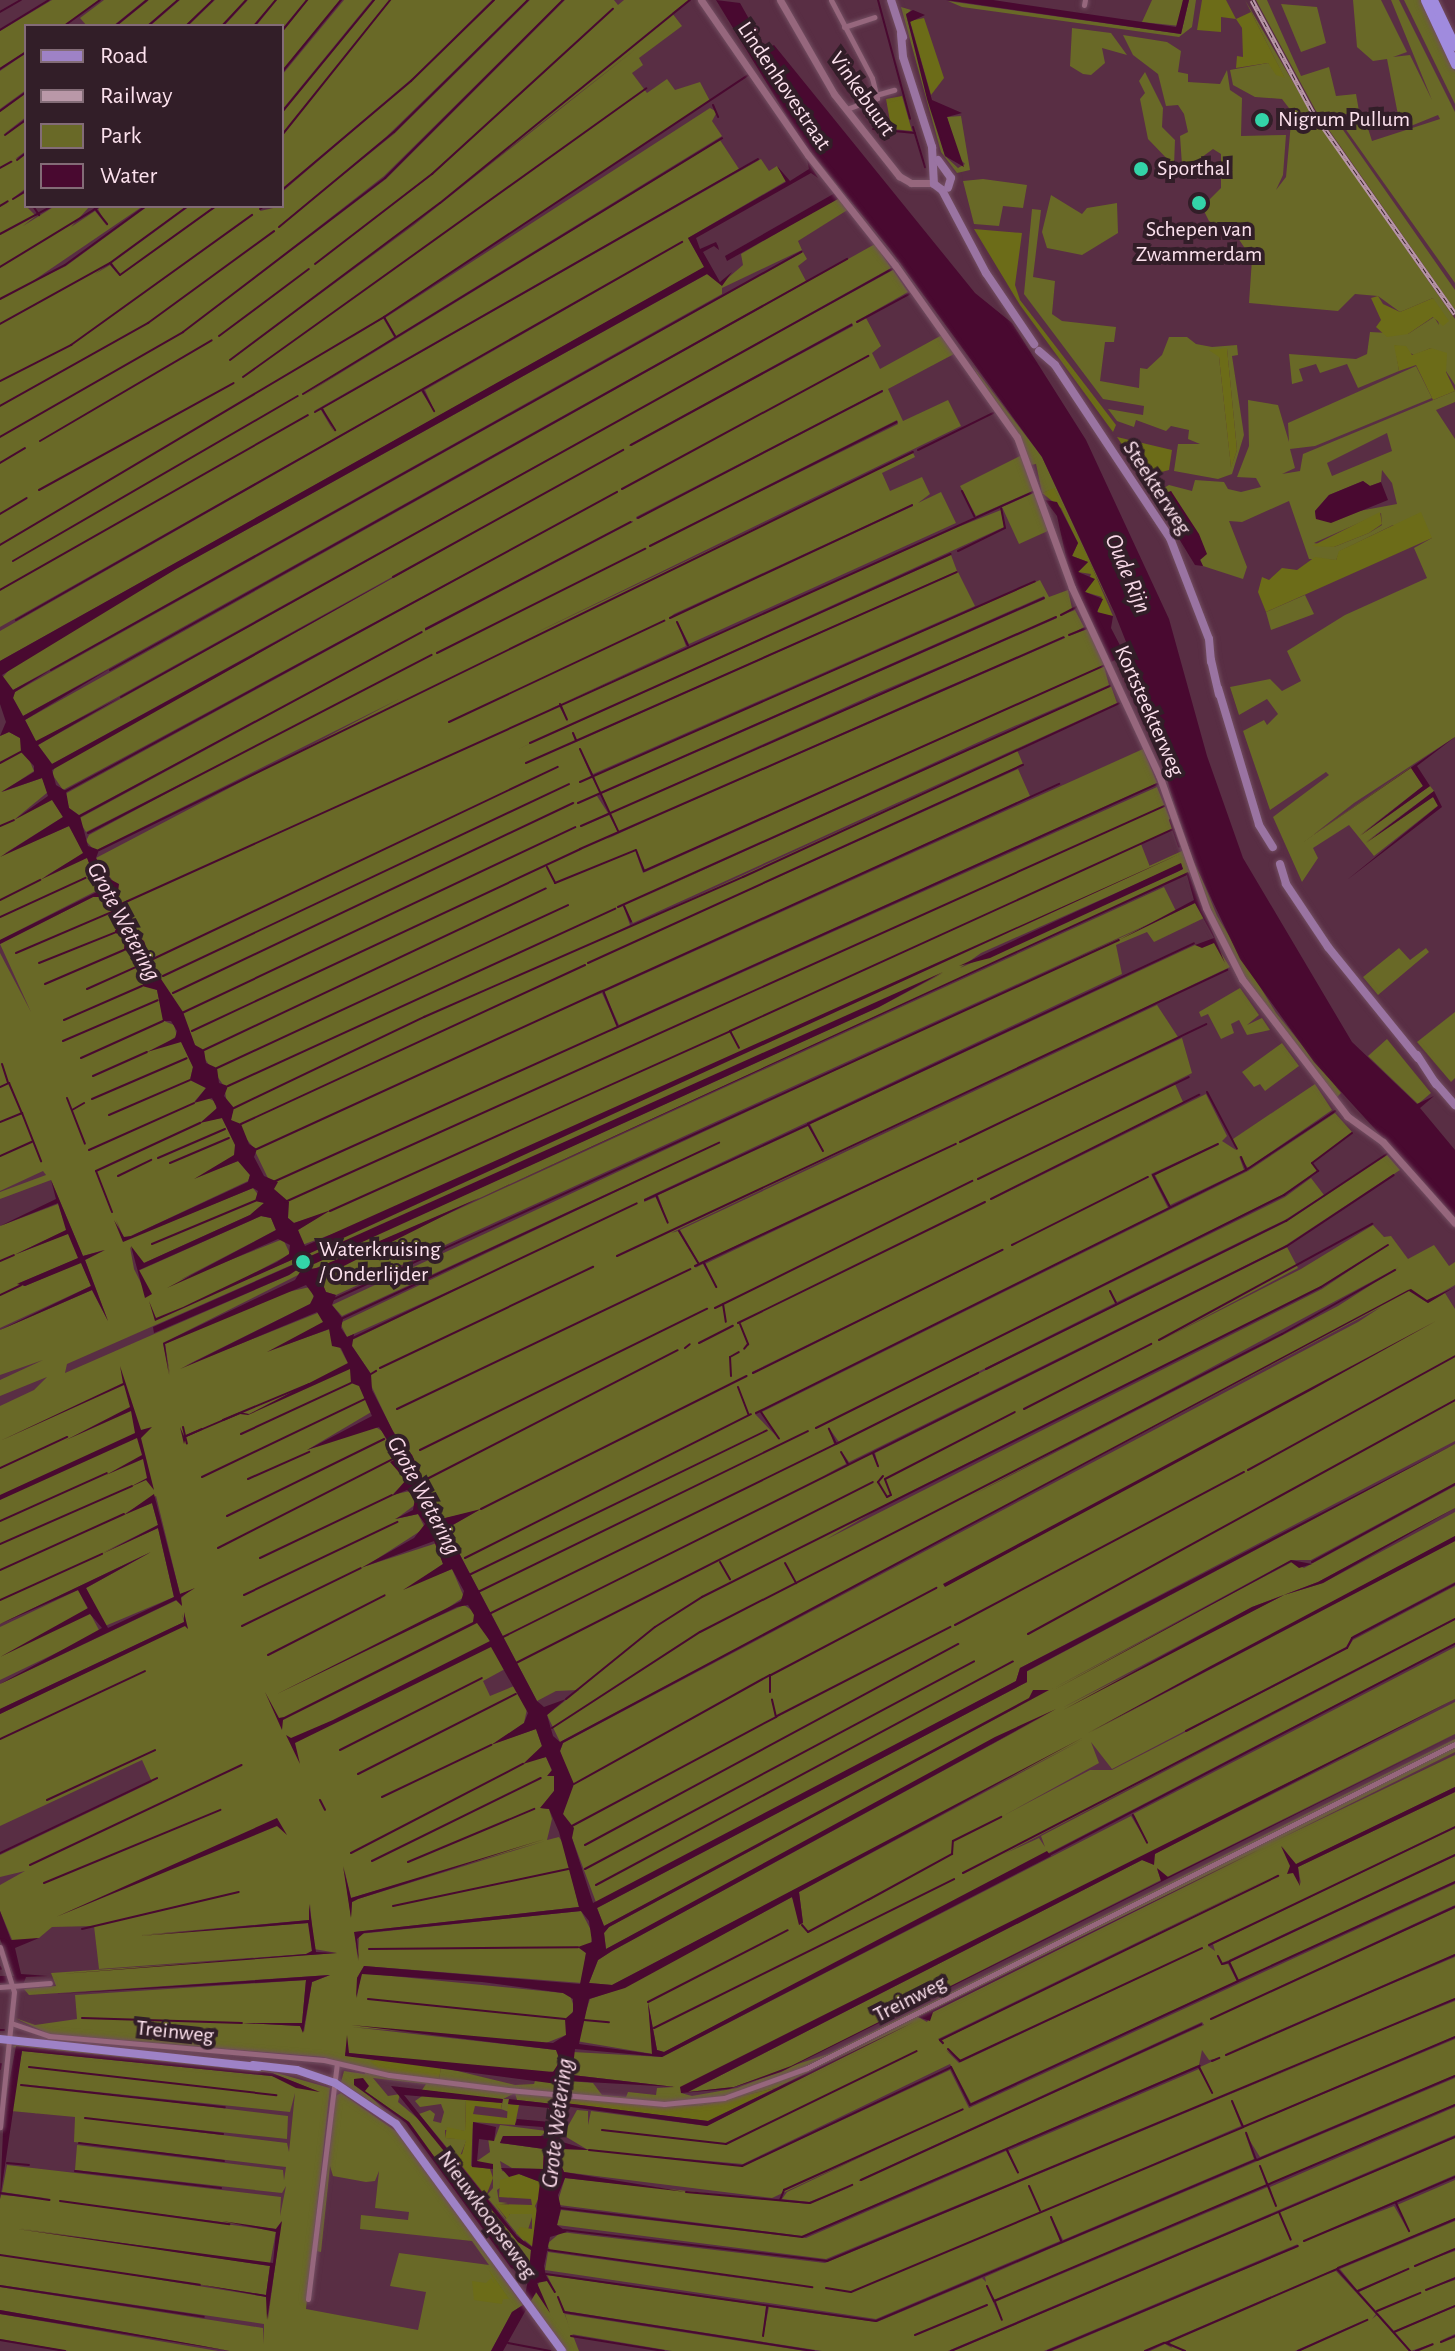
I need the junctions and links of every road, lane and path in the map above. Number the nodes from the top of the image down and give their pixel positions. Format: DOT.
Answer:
graph roads {
  1 [pos="701,0"];
  2 [pos="780,0"];
  3 [pos="831,0"];
  4 [pos="891,0"];
  5 [pos="1425,0"];
  6 [pos="1433,0"];
  7 [pos="874,17"];
  8 [pos="844,27"];
  9 [pos="1455,46"];
  10 [pos="1455,64"];
  11 [pos="894,90"];
  12 [pos="876,95"];
  13 [pos="847,109"];
  14 [pos="938,176"];
  15 [pos="945,189"];
  16 [pos="837,191"];
  17 [pos="1455,1105"];
  18 [pos="1455,1223"];
  19 [pos="1455,1744"];
  20 [pos="0,1947"];
  21 [pos="12,1983"];
  22 [pos="50,1983"];
  23 [pos="0,1987"];
  24 [pos="11,2023"];
  25 [pos="5,2040"];
  26 [pos="337,2064"];
  27 [pos="334,2084"];
  28 [pos="0,2127"];
  29 [pos="308,2299"];
  30 [pos="562,2351"];
  1 -- 16 [label="street, Lindenhovestraat"];
  2 -- 13 [label="street, Vinkebuurt"];
  3 -- 8 [label="street"];
  4 -- 14 [label="main road"];
  5 -- 10 [label="highway"];
  6 -- 9 [label="highway"];
  7 -- 8 [label="street"];
  8 -- 12 [label="street"];
  11 -- 12 [label="street"];
  12 -- 13 [label="street"];
  13 -- 14 [label="street, Vinkebuurt"];
  14 -- 15 [label="main road"];
  14 -- 15 [label="main road"];
  15 -- 17 [label="main road, Steekterweg"];
  16 -- 18 [label="street, Kortsteekterweg"];
  19 -- 26 [label="street, Treinweg"];
  20 -- 21 [label="street"];
  21 -- 22 [label="street"];
  21 -- 23 [label="street"];
  21 -- 24 [label="street"];
  24 -- 25 [label="street"];
  24 -- 26 [label="street, Treinweg"];
  25 -- 27 [label="main road, Nieuwkoopseweg"];
  25 -- 28 [label="street"];
  26 -- 27 [label="street"];
  27 -- 29 [label="street"];
  27 -- 30 [label="main road, Nieuwkoopseweg"];
}
